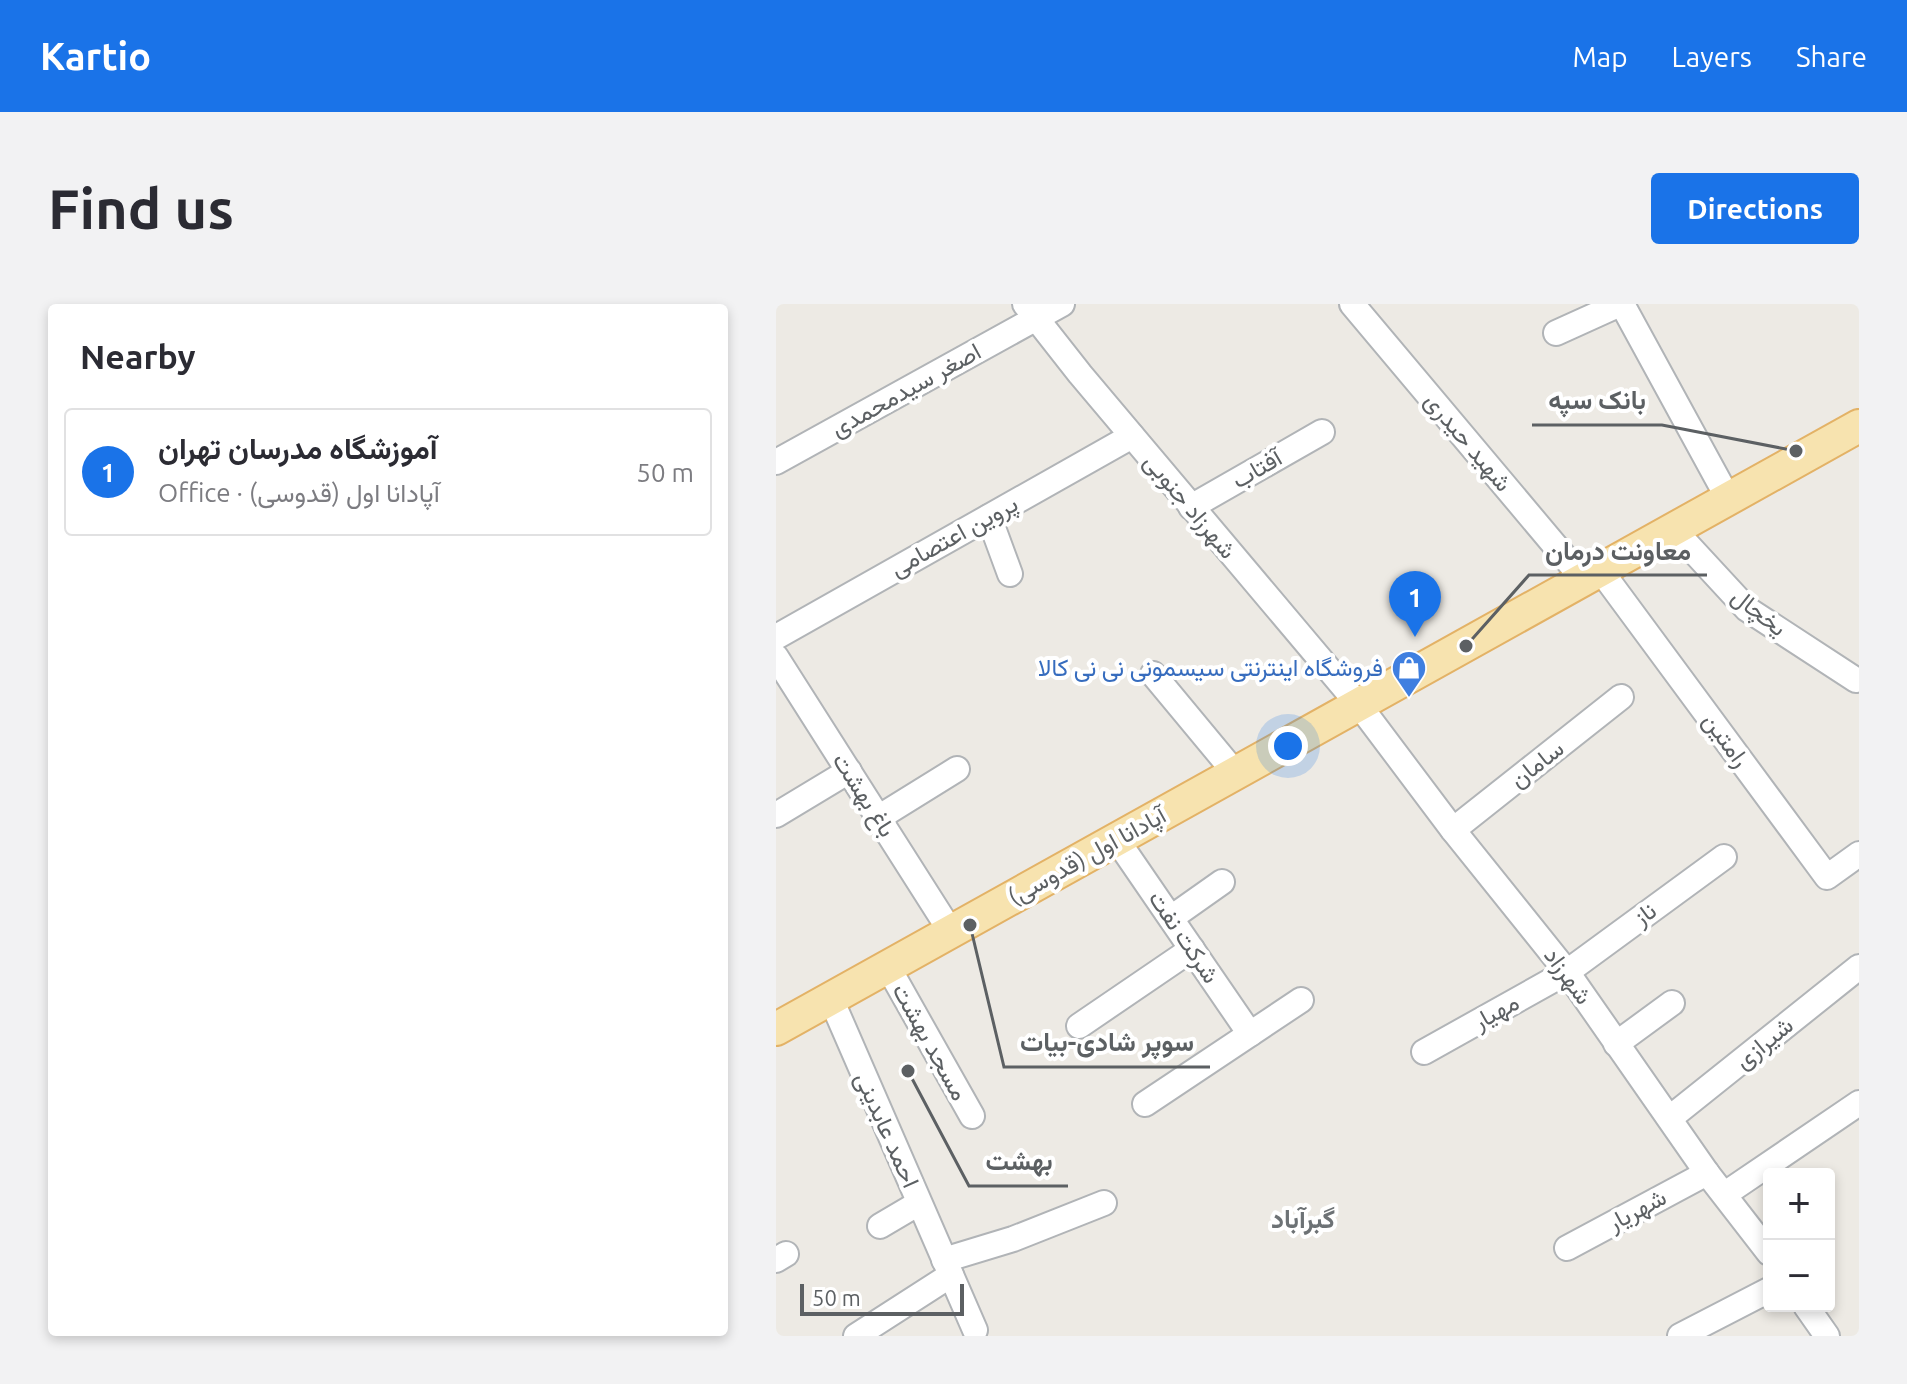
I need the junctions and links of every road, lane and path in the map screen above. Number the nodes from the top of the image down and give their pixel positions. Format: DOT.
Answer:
graph roads {
  1 [pos="1062,304"];
  2 [pos="1352,304"];
  3 [pos="1621,304"];
  4 [pos="1031,311"];
  5 [pos="1556,333"];
  6 [pos="1859,426"];
  7 [pos="1322,432"];
  8 [pos="1132,436"];
  9 [pos="776,462"];
  10 [pos="1729,500"];
  11 [pos="1191,507"];
  12 [pos="989,517"];
  13 [pos="1674,530"];
  14 [pos="1010,574"];
  15 [pos="1592,575"];
  16 [pos="776,637"];
  17 [pos="776,657"];
  18 [pos="1153,674"];
  19 [pos="1856,680"];
  20 [pos="1621,697"];
  21 [pos="1359,705"];
  22 [pos="957,769"];
  23 [pos="849,771"];
  24 [pos="1236,774"];
  25 [pos="776,815"];
  26 [pos="878,818"];
  27 [pos="1453,830"];
  28 [pos="1117,840"];
  29 [pos="1859,854"];
  30 [pos="1724,857"];
  31 [pos="1222,882"];
  32 [pos="1171,918"];
  33 [pos="951,932"];
  34 [pos="1192,949"];
  35 [pos="888,967"];
  36 [pos="1859,967"];
  37 [pos="1567,972"];
  38 [pos="831,999"];
  39 [pos="1301,1000"];
  40 [pos="1672,1003"];
  41 [pos="1079,1026"];
  42 [pos="776,1029"];
  43 [pos="1250,1034"];
  44 [pos="1616,1044"];
  45 [pos="1424,1052"];
  46 [pos="1859,1103"];
  47 [pos="1145,1104"];
  48 [pos="972,1116"];
  49 [pos="1670,1118"];
  50 [pos="1707,1173"];
  51 [pos="1725,1194"];
  52 [pos="919,1203"];
  53 [pos="1104,1203"];
  54 [pos="880,1226"];
  55 [pos="1763,1245"];
  56 [pos="1567,1248"];
  57 [pos="948,1268"];
  58 [pos="1763,1293"];
  59 [pos="1810,1312"];
  60 [pos="975,1330"];
  61 [pos="856,1336"];
  62 [pos="1680,1336"];
  63 [pos="1827,1336"];
  1 -- 4 [label="street, اصغر سیدمحمدی"];
  2 -- 15 [label="street, شهید حیدری"];
  3 -- 5 [label="street"];
  3 -- 10 [label="street"];
  4 -- 8 [label="street, شهرزاد جنوبی"];
  4 -- 9 [label="street, اصغر سیدمحمدی"];
  6 -- 10 [label="main road, آپادانا اول (قدوسی)"];
  7 -- 11 [label="street, آفتاب"];
  8 -- 11 [label="street, شهرزاد جنوبی"];
  8 -- 12 [label="street, پروین اعتصامی"];
  10 -- 13 [label="main road, آپادانا اول (قدوسی)"];
  11 -- 21 [label="street, شهرزاد جنوبی"];
  12 -- 14 [label="street"];
  12 -- 16 [label="street, پروین اعتصامی"];
  13 -- 15 [label="main road, آپادانا اول (قدوسی)"];
  13 -- 19 [label="street, یخچال"];
  15 -- 21 [label="main road, آپادانا اول (قدوسی)"];
  15 -- 29 [label="street, رامتین"];
  17 -- 23 [label="street, باغ بهشت"];
  18 -- 24 [label="street"];
  20 -- 27 [label="street, سامان"];
  21 -- 24 [label="main road, آپادانا اول (قدوسی)"];
  21 -- 27 [label="street, شهرزاد"];
  22 -- 26 [label="street"];
  23 -- 25 [label="street"];
  23 -- 26 [label="street, باغ بهشت"];
  24 -- 28 [label="main road, آپادانا اول (قدوسی)"];
  26 -- 33 [label="street, باغ بهشت"];
  27 -- 37 [label="street, شهرزاد"];
  28 -- 32 [label="street, شرکت نفت"];
  28 -- 33 [label="main road, آپادانا اول (قدوسی)"];
  30 -- 37 [label="street, ناز"];
  31 -- 32 [label="street"];
  32 -- 34 [label="street, شرکت نفت"];
  33 -- 35 [label="main road, آپادانا اول (قدوسی)"];
  34 -- 41 [label="street"];
  34 -- 43 [label="street, شرکت نفت"];
  35 -- 38 [label="main road, آپادانا اول (قدوسی)"];
  35 -- 48 [label="street, مسجد بهشت"];
  36 -- 49 [label="street, شیرازی"];
  37 -- 44 [label="street, شهرزاد"];
  37 -- 45 [label="street, مهیار"];
  38 -- 42 [label="main road, آپادانا اول (قدوسی)"];
  38 -- 52 [label="street, احمد عابدینی"];
  39 -- 43 [label="street"];
  40 -- 44 [label="street"];
  43 -- 47 [label="street"];
  44 -- 49 [label="street, شهرزاد"];
  46 -- 51 [label="street"];
  49 -- 50 [label="street, شهرزاد"];
  50 -- 51 [label="street, شهرزاد"];
  50 -- 56 [label="street, شهریار"];
  51 -- 55 [label="street, شهرزاد"];
  52 -- 54 [label="street"];
  52 -- 57 [label="street, احمد عابدینی"];
  53 -- 57 [label="street"];
  57 -- 60 [label="street, احمد عابدینی"];
  57 -- 61 [label="street"];
  58 -- 62 [label="street"];
  59 -- 63 [label="street"];
}
